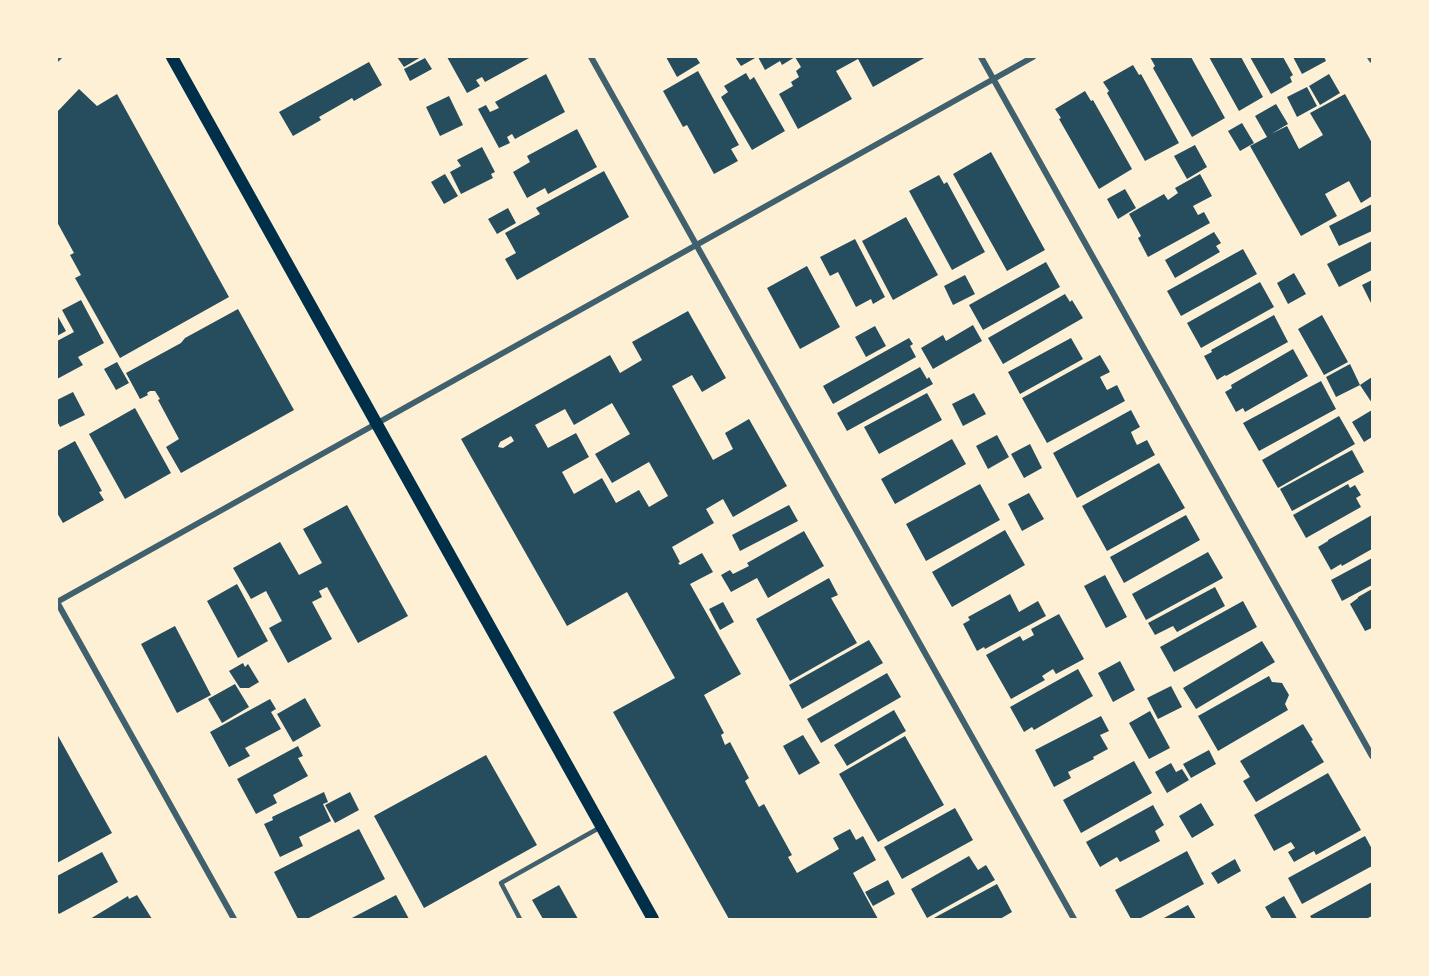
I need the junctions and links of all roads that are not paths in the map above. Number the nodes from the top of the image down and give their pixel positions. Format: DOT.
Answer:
graph roads {
  1 [pos="172,57"];
  2 [pos="591,57"];
  3 [pos="981,57"];
  4 [pos="1033,57"];
  5 [pos="994,80"];
  6 [pos="696,245"];
  7 [pos="376,424"];
  8 [pos="57,602"];
  9 [pos="1372,756"];
  10 [pos="602,827"];
  11 [pos="234,919"];
  12 [pos="520,919"];
  13 [pos="653,919"];
  14 [pos="1074,919"];
  1 -- 7 [label="main road"];
  2 -- 6 [label="street"];
  3 -- 5 [label="street"];
  4 -- 5 [label="street"];
  5 -- 6 [label="street"];
  5 -- 9 [label="street"];
  6 -- 7 [label="street"];
  6 -- 14 [label="street"];
  7 -- 8 [label="street"];
  7 -- 10 [label="main road"];
  8 -- 11 [label="street"];
  10 -- 12 [label="lane"];
  10 -- 13 [label="main road"];
}
